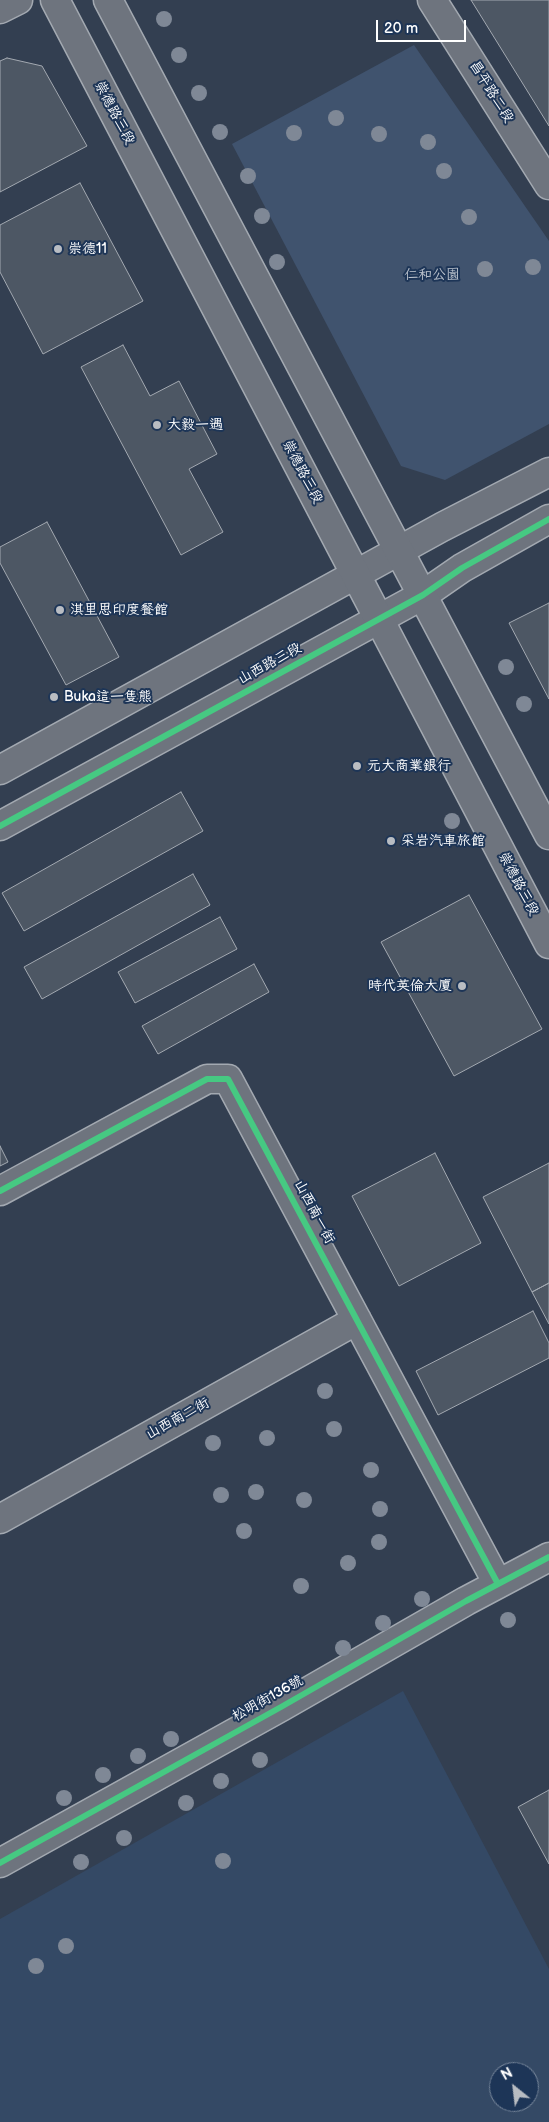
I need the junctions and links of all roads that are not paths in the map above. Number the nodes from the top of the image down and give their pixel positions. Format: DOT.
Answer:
graph roads {
  1 [pos="18,0"];
  2 [pos="55,0"];
  3 [pos="108,0"];
  4 [pos="432,0"];
  5 [pos="0,9"];
  6 [pos="549,185"];
  7 [pos="549,472"];
  8 [pos="549,519"];
  9 [pos="398,551"];
  10 [pos="356,574"];
  11 [pos="423,595"];
  12 [pos="379,619"];
  13 [pos="0,770"];
  14 [pos="0,826"];
  15 [pos="549,835"];
  16 [pos="549,944"];
  17 [pos="0,1191"];
  18 [pos="357,1320"];
  19 [pos="0,1519"];
  20 [pos="549,1558"];
  21 [pos="498,1584"];
  22 [pos="0,1863"];
  1 -- 5 [label="street"];
  2 -- 10 [label="street, 崇德路三段"];
  3 -- 9 [label="street"];
  4 -- 6 [label="street, 昌平路二段"];
  7 -- 9 [label="street"];
  8 -- 11 [label="street, 山西路三段"];
  9 -- 10 [label="street"];
  9 -- 11 [label="street"];
  10 -- 12 [label="street, 崇德路三段"];
  10 -- 13 [label="street"];
  11 -- 12 [label="street, 山西路三段"];
  11 -- 15 [label="street"];
  12 -- 14 [label="street, 山西路三段"];
  12 -- 16 [label="street, 崇德路三段"];
  17 -- 18 [label="street, 山西南一街"];
  18 -- 19 [label="street, 山西南二街"];
  18 -- 21 [label="street, 山西南一街"];
  20 -- 21 [label="street, 松明街136號"];
  21 -- 22 [label="street, 松明街136號"];
}
